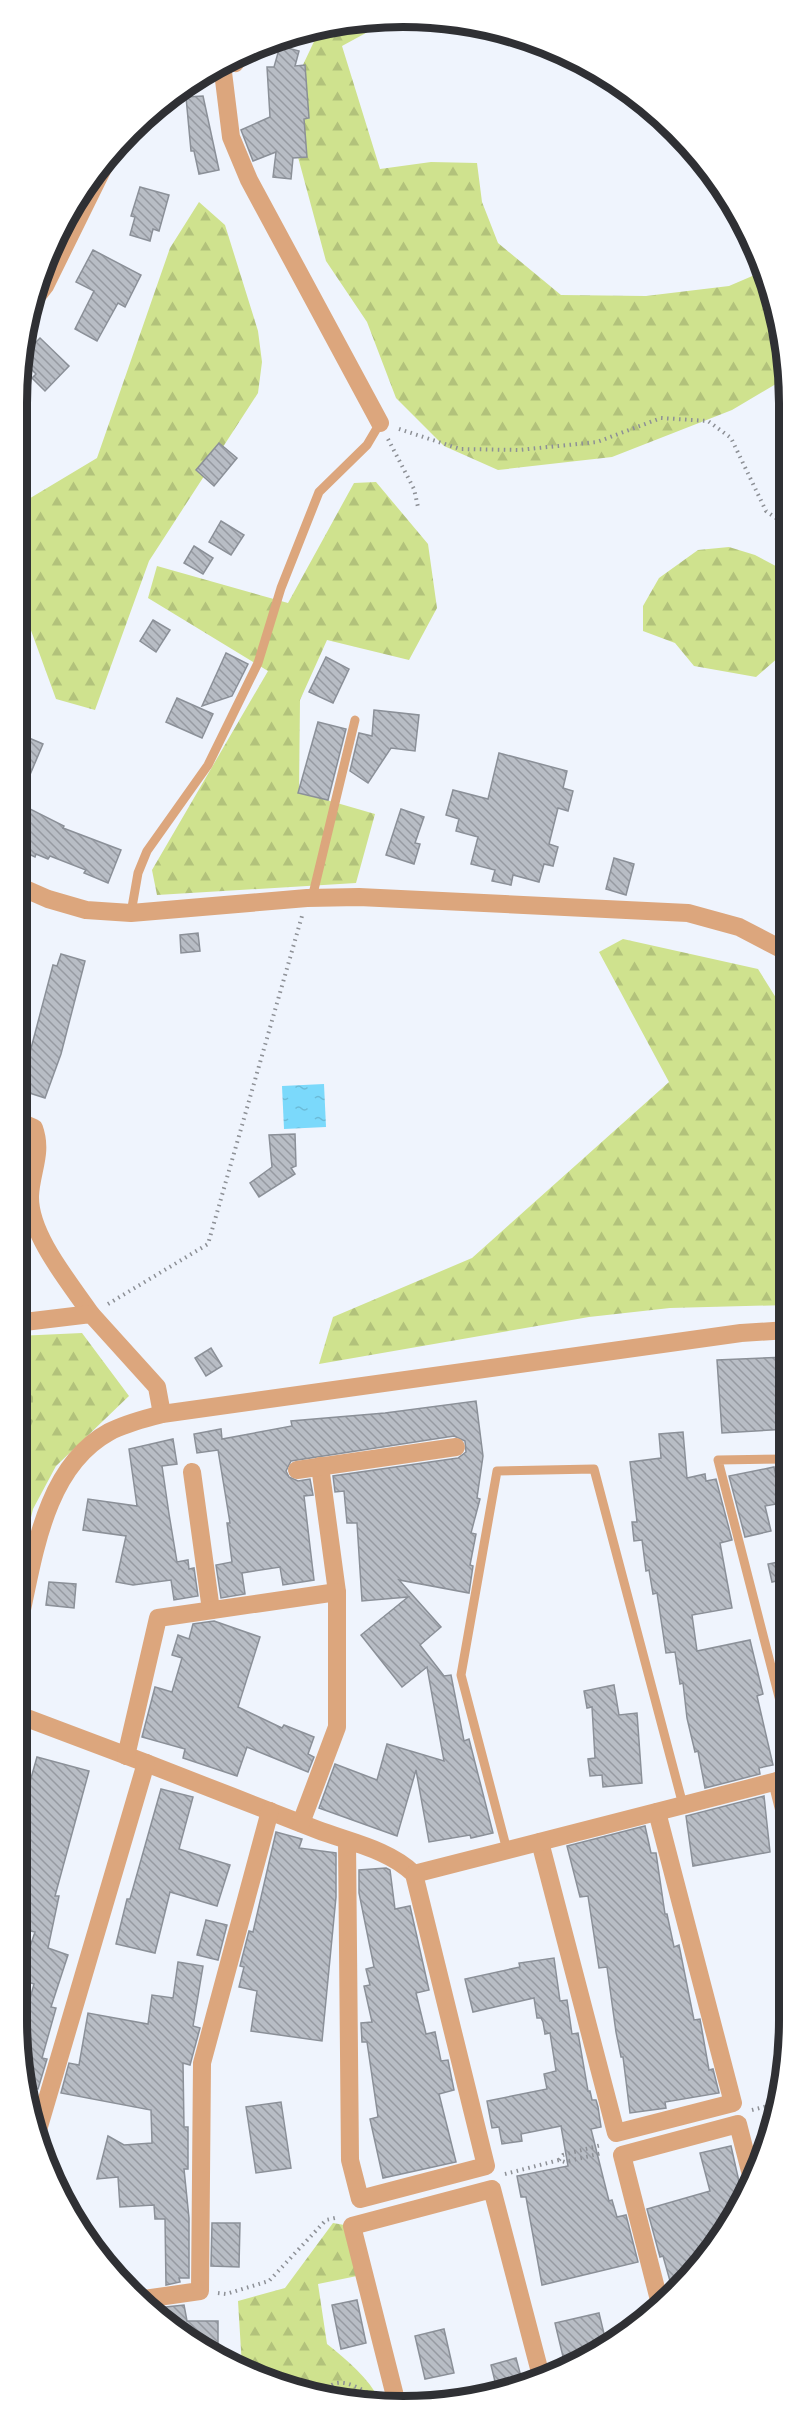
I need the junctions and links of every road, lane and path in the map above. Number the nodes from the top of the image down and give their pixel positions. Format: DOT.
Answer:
graph roads {
  1 [pos="223,73"];
  2 [pos="105,173"];
  3 [pos="43,296"];
  4 [pos="380,423"];
  5 [pos="418,507"];
  6 [pos="779,520"];
  7 [pos="355,720"];
  8 [pos="27,890"];
  9 [pos="310,898"];
  10 [pos="131,913"];
  11 [pos="779,948"];
  12 [pos="27,1125"];
  13 [pos="91,1314"];
  14 [pos="27,1322"];
  15 [pos="779,1331"];
  16 [pos="162,1414"];
  17 [pos="456,1447"];
  18 [pos="779,1459"];
  19 [pos="320,1467"];
  20 [pos="297,1470"];
  21 [pos="192,1472"];
  22 [pos="27,1591"];
  23 [pos="337,1592"];
  24 [pos="210,1610"];
  25 [pos="779,1697"];
  26 [pos="27,1718"];
  27 [pos="126,1756"];
  28 [pos="146,1763"];
  29 [pos="779,1780"];
  30 [pos="682,1805"];
  31 [pos="270,1811"];
  32 [pos="657,1812"];
  33 [pos="301,1823"];
  34 [pos="347,1841"];
  35 [pos="540,1842"];
  36 [pos="507,1850"];
  37 [pos="414,1874"];
  38 [pos="769,2106"];
  39 [pos="746,2112"];
  40 [pos="41,2120"];
  41 [pos="559,2160"];
  42 [pos="749,2167"];
  43 [pos="499,2176"];
  44 [pos="341,2216"];
  45 [pos="200,2291"];
  46 [pos="658,2296"];
  47 [pos="150,2298"];
  48 [pos="539,2370"];
  49 [pos="329,2389"];
  50 [pos="370,2394"];
  51 [pos="395,2396"];
  1 -- 4 [label="street"];
  2 -- 3 [label="lane"];
  4 -- 5 [label="path"];
  4 -- 6 [label="path"];
  4 -- 10 [label="lane"];
  7 -- 9 [label="lane"];
  8 -- 10 [label="street"];
  9 -- 10 [label="street"];
  9 -- 11 [label="street"];
  9 -- 13 [label="path"];
  12 -- 13 [label="street"];
  13 -- 14 [label="street"];
  13 -- 16 [label="street"];
  15 -- 16 [label="street"];
  16 -- 22 [label="street"];
  17 -- 19 [label="street"];
  18 -- 25 [label="lane"];
  19 -- 20 [label="street"];
  19 -- 23 [label="street"];
  21 -- 24 [label="street"];
  23 -- 24 [label="street"];
  23 -- 33 [label="street"];
  24 -- 27 [label="street"];
  26 -- 27 [label="street"];
  27 -- 28 [label="street"];
  28 -- 31 [label="street"];
  28 -- 40 [label="street"];
  29 -- 30 [label="street"];
  30 -- 32 [label="street"];
  30 -- 36 [label="lane"];
  31 -- 33 [label="street"];
  31 -- 45 [label="street"];
  32 -- 35 [label="street"];
  32 -- 35 [label="street"];
  33 -- 34 [label="street"];
  34 -- 37 [label="street"];
  34 -- 37 [label="street"];
  35 -- 36 [label="street"];
  36 -- 37 [label="street"];
  38 -- 39 [label="path"];
  41 -- 41 [label="path"];
  41 -- 43 [label="path"];
  42 -- 46 [label="street"];
  44 -- 45 [label="path"];
  45 -- 47 [label="street"];
  48 -- 51 [label="street"];
  49 -- 50 [label="path"];
}
